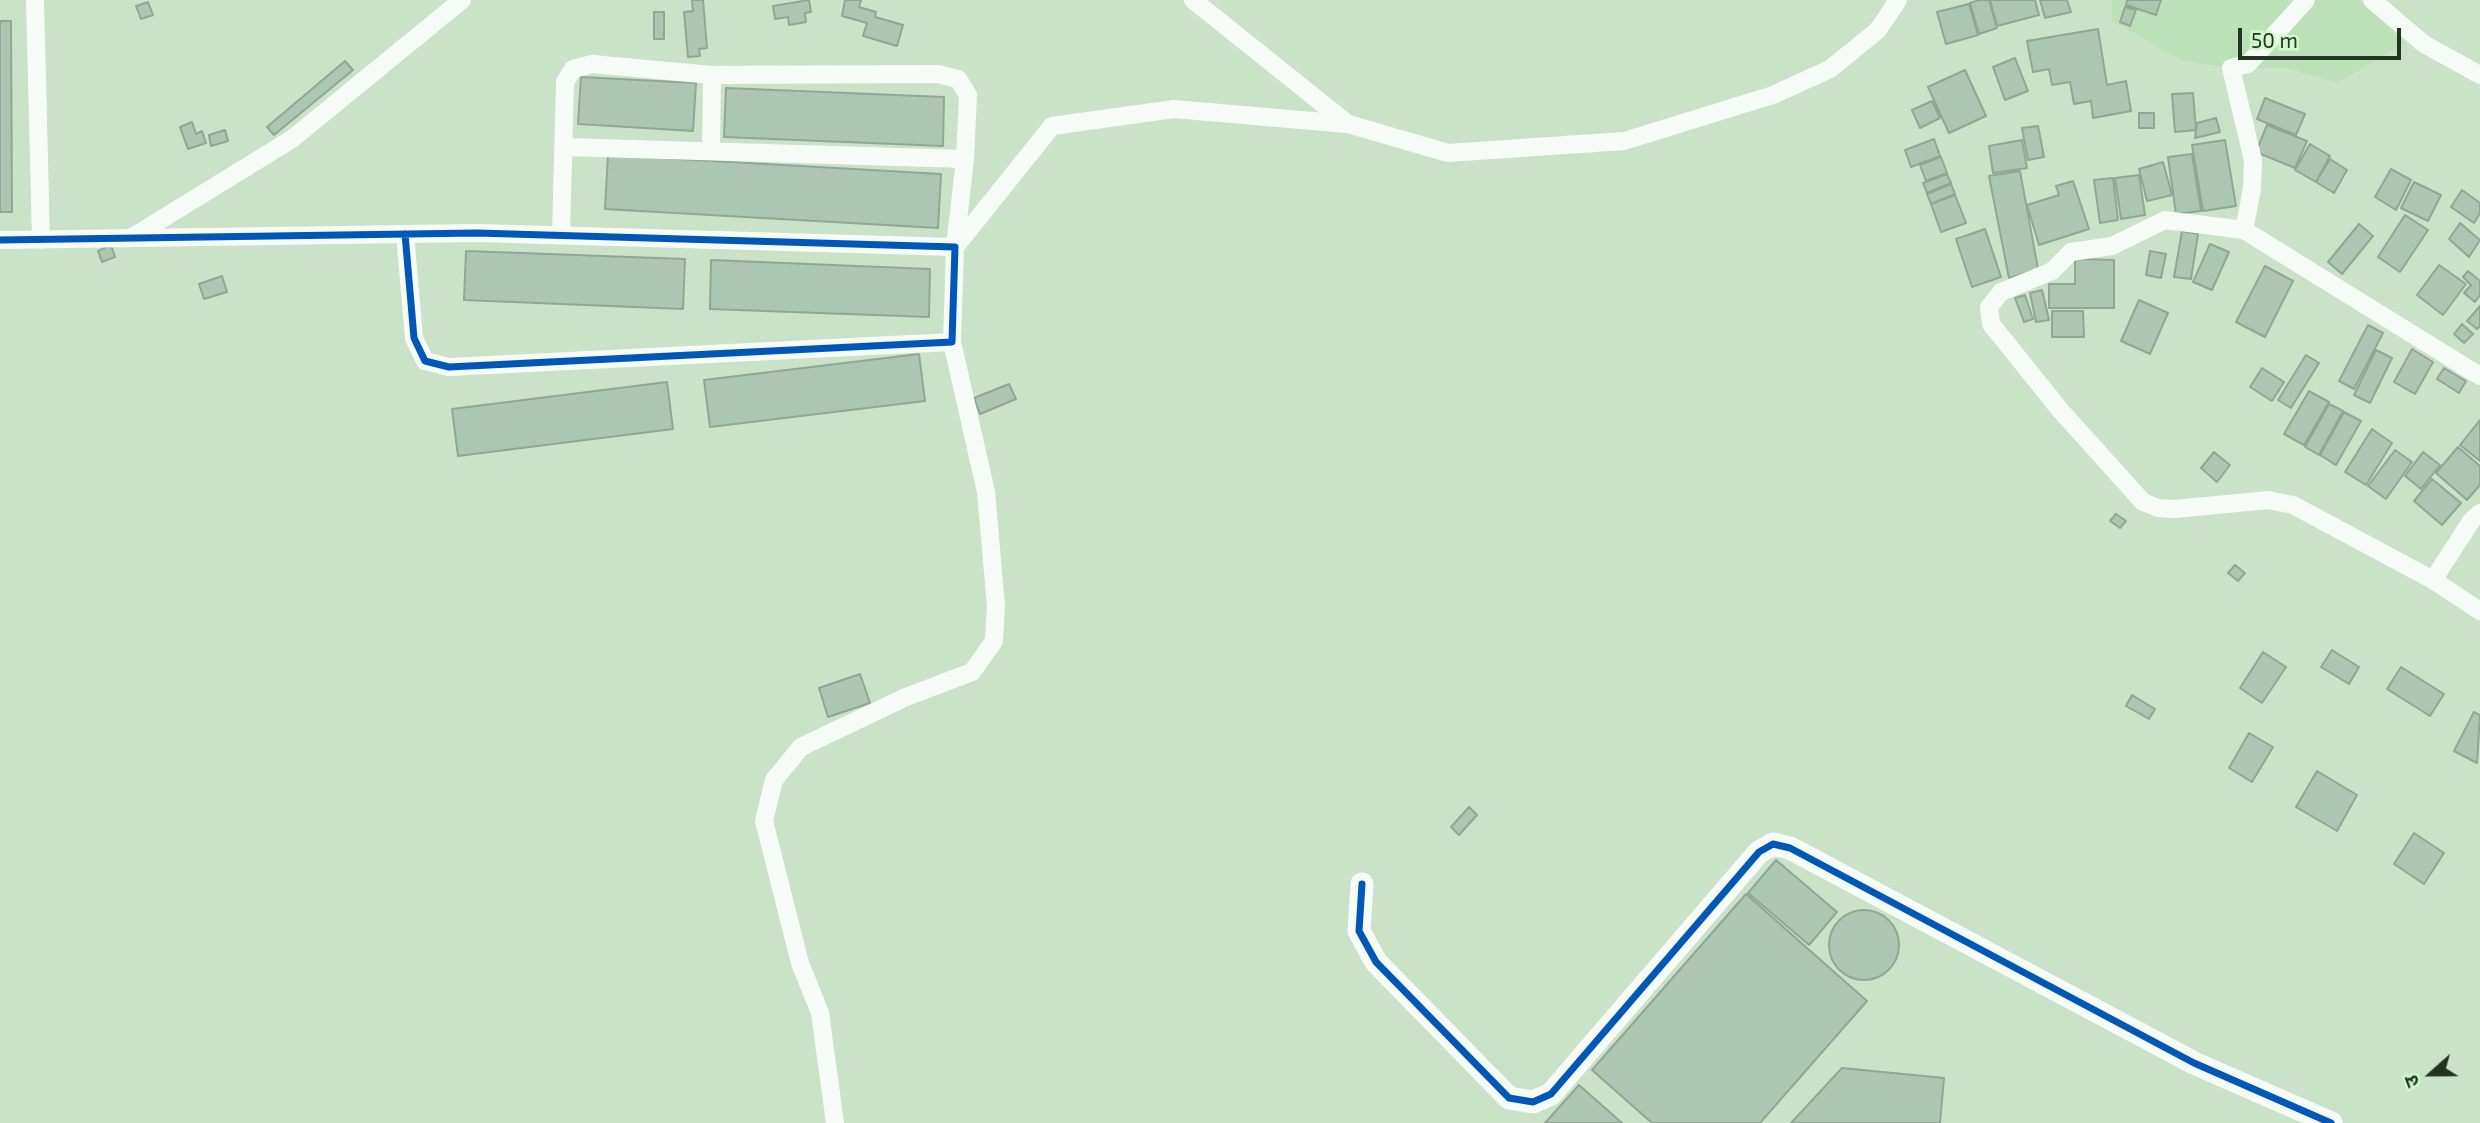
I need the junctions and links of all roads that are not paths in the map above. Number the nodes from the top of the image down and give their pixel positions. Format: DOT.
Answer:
graph roads {
  1 [pos="35,0"];
  2 [pos="462,0"];
  3 [pos="1193,0"];
  4 [pos="1898,0"];
  5 [pos="2306,0"];
  6 [pos="2372,0"];
  7 [pos="712,75"];
  8 [pos="2480,75"];
  9 [pos="1348,124"];
  10 [pos="565,148"];
  11 [pos="711,151"];
  12 [pos="965,159"];
  13 [pos="2244,230"];
  14 [pos="405,234"];
  15 [pos="561,235"];
  16 [pos="131,238"];
  17 [pos="0,240"];
  18 [pos="41,240"];
  19 [pos="955,247"];
  20 [pos="952,342"];
  21 [pos="2480,376"];
  22 [pos="2480,513"];
  23 [pos="2433,580"];
  24 [pos="2480,611"];
  25 [pos="1362,884"];
  26 [pos="835,1123"];
  27 [pos="2331,1123"];
  1 -- 18 [label="street"];
  2 -- 16 [label="street"];
  3 -- 9 [label="street"];
  4 -- 9 [label="street"];
  5 -- 13 [label="street"];
  6 -- 8 [label="street"];
  7 -- 10 [label="street"];
  7 -- 11 [label="street"];
  7 -- 12 [label="street"];
  9 -- 19 [label="street"];
  10 -- 11 [label="street"];
  10 -- 15 [label="street"];
  11 -- 12 [label="street"];
  12 -- 19 [label="street"];
  13 -- 21 [label="street"];
  13 -- 23 [label="street"];
  14 -- 15 [label="street"];
  14 -- 16 [label="street"];
  14 -- 20 [label="street"];
  15 -- 19 [label="street"];
  16 -- 18 [label="street"];
  17 -- 18 [label="street"];
  19 -- 20 [label="street"];
  20 -- 26 [label="street"];
  22 -- 23 [label="street"];
  23 -- 24 [label="street"];
  25 -- 27 [label="street"];
}
